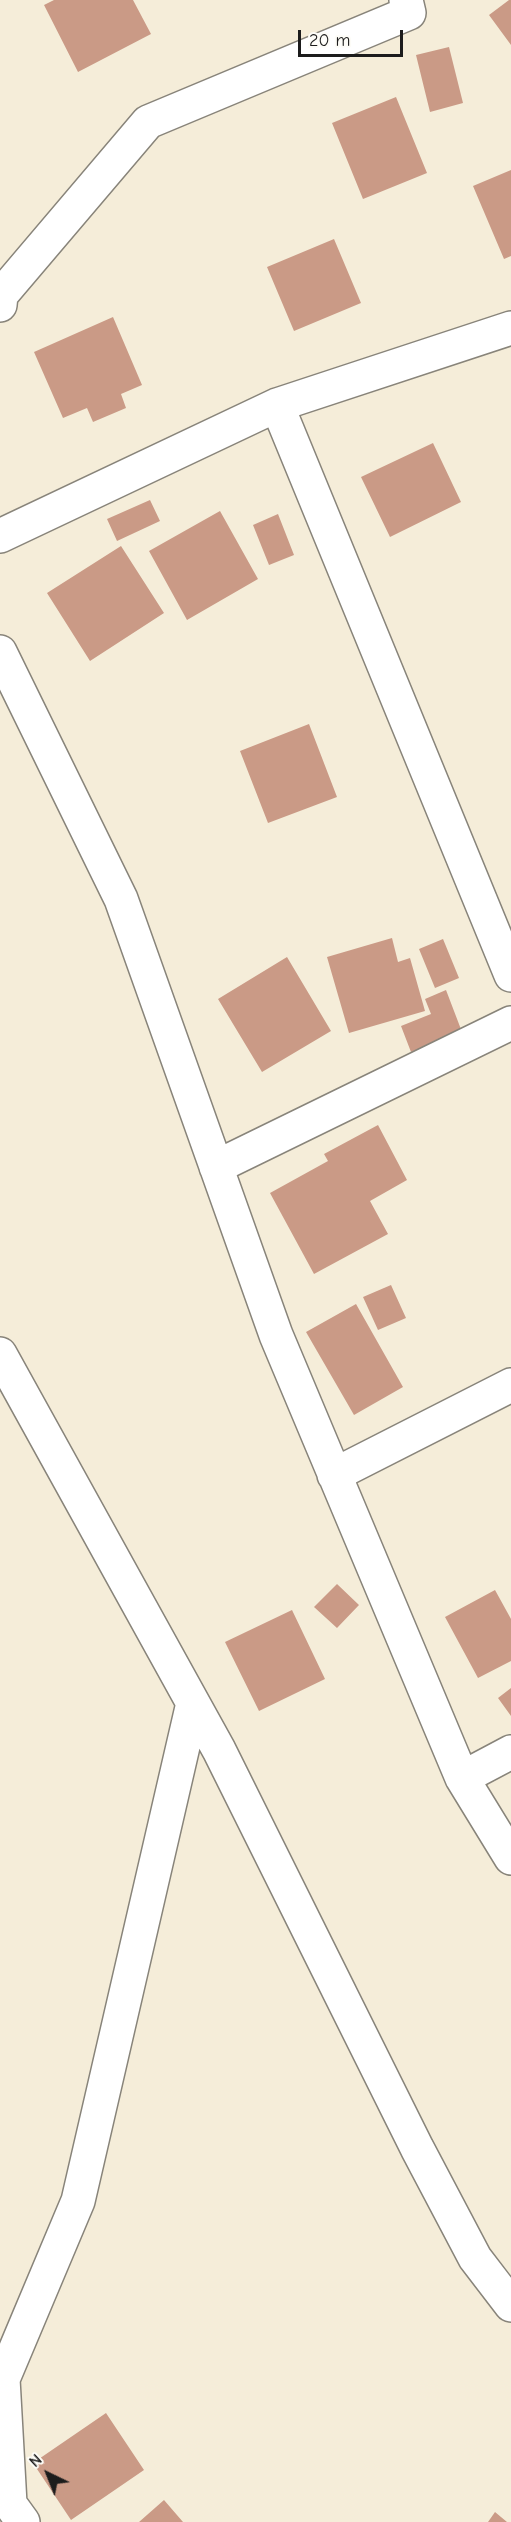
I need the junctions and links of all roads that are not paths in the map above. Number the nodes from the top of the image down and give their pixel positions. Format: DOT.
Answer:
graph roads {
  1 [pos="406,0"];
  2 [pos="0,305"];
  3 [pos="511,328"];
  4 [pos="277,405"];
  5 [pos="0,536"];
  6 [pos="0,652"];
  7 [pos="511,975"];
  8 [pos="511,1023"];
  9 [pos="216,1167"];
  10 [pos="0,1354"];
  11 [pos="511,1385"];
  12 [pos="334,1475"];
  13 [pos="193,1703"];
  14 [pos="511,1752"];
  15 [pos="462,1778"];
  16 [pos="511,1858"];
  17 [pos="511,2305"];
  18 [pos="23,2522"];
  1 -- 2 [label="street"];
  3 -- 4 [label="street"];
  4 -- 5 [label="street"];
  4 -- 7 [label="street"];
  6 -- 9 [label="street"];
  8 -- 9 [label="street"];
  9 -- 12 [label="street"];
  10 -- 13 [label="street"];
  11 -- 12 [label="street"];
  12 -- 15 [label="street"];
  13 -- 17 [label="street"];
  13 -- 18 [label="street"];
  14 -- 15 [label="street"];
  15 -- 16 [label="street"];
}
